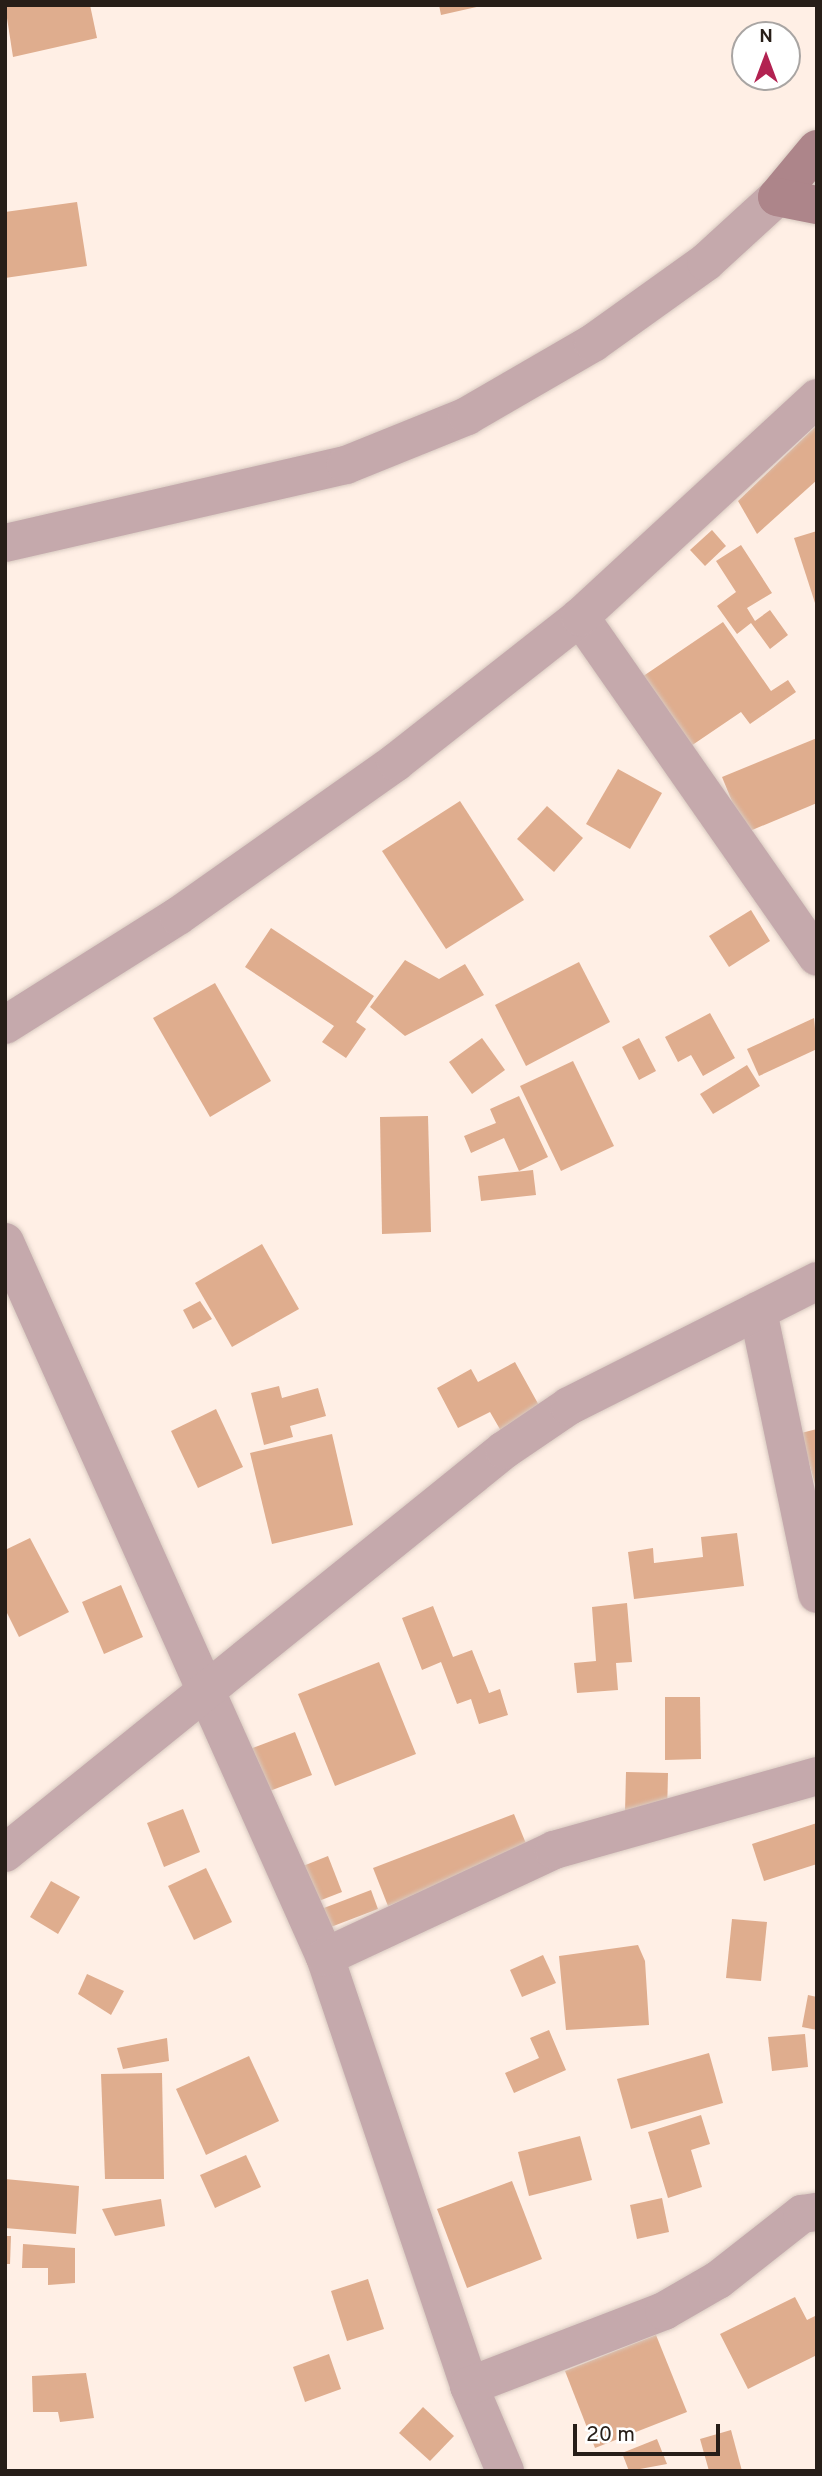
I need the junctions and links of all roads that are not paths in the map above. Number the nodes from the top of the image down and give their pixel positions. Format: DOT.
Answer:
graph roads {
  1 [pos="817,149"];
  2 [pos="777,197"];
  3 [pos="817,205"];
  4 [pos="817,398"];
  5 [pos="5,543"];
  6 [pos="580,618"];
  7 [pos="817,957"];
  8 [pos="5,1026"];
  9 [pos="5,1242"];
  10 [pos="817,1281"];
  11 [pos="758,1311"];
  12 [pos="817,1594"];
  13 [pos="209,1694"];
  14 [pos="817,1776"];
  15 [pos="8,1845"];
  16 [pos="325,1958"];
  17 [pos="817,2212"];
  18 [pos="469,2386"];
  19 [pos="505,2471"];
  1 -- 2 [label="street"];
  2 -- 3 [label="street"];
  2 -- 5 [label="street"];
  4 -- 6 [label="street"];
  6 -- 7 [label="street"];
  6 -- 8 [label="street"];
  9 -- 13 [label="street"];
  10 -- 11 [label="street"];
  11 -- 12 [label="street"];
  11 -- 13 [label="street"];
  13 -- 15 [label="street"];
  13 -- 16 [label="street"];
  14 -- 16 [label="street"];
  16 -- 18 [label="street"];
  17 -- 18 [label="street"];
  18 -- 19 [label="street"];
}
